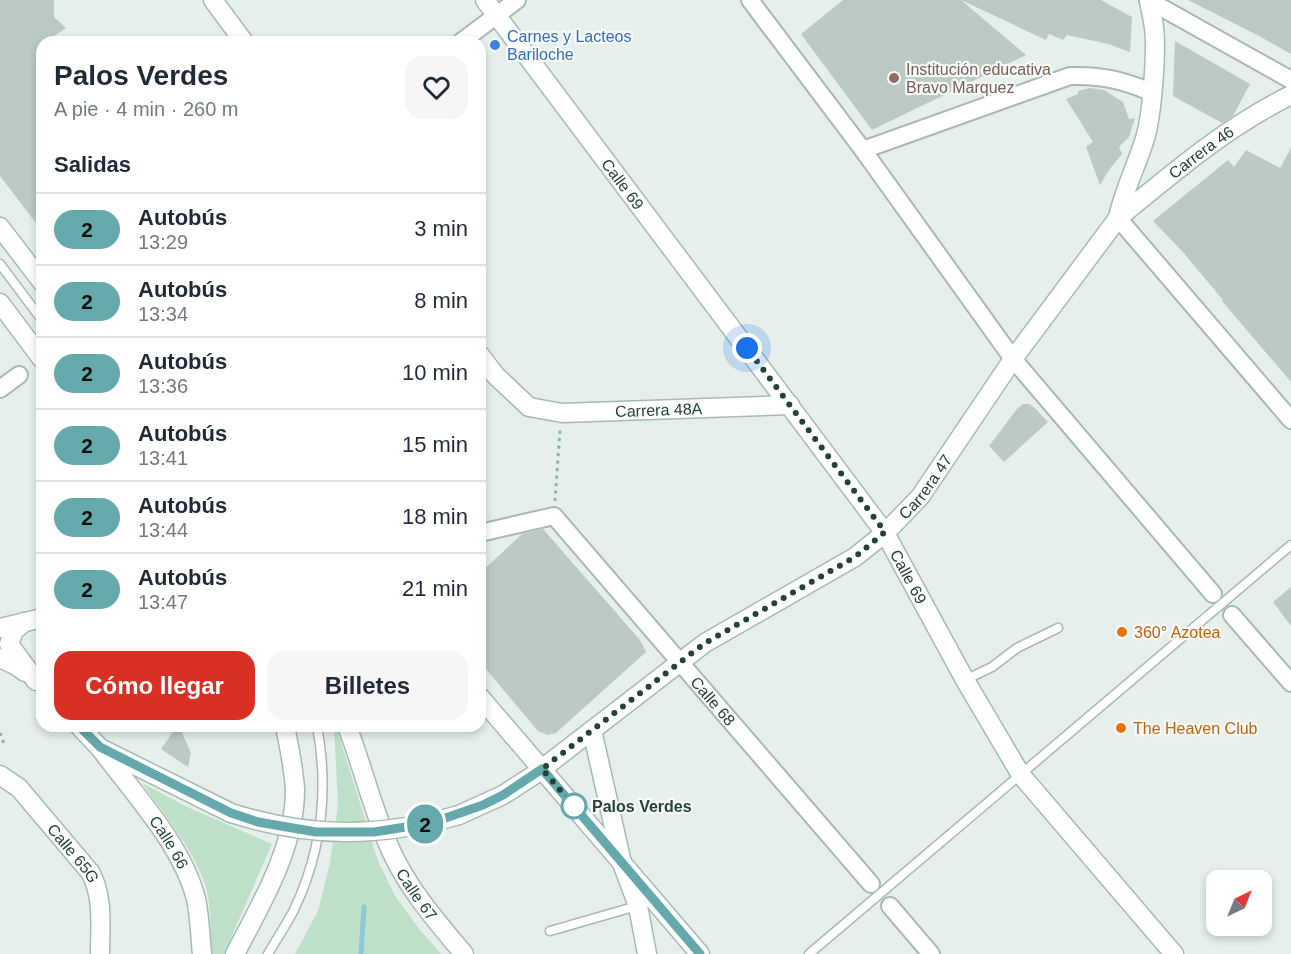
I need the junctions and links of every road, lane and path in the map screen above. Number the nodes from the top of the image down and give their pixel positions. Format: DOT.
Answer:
graph roads {
  1 [pos="213,0"];
  2 [pos="485,0"];
  3 [pos="517,0"];
  4 [pos="750,0"];
  5 [pos="1149,0"];
  6 [pos="497,15"];
  7 [pos="240,36"];
  8 [pos="469,36"];
  9 [pos="1291,80"];
  10 [pos="1151,92"];
  11 [pos="1291,95"];
  12 [pos="863,150"];
  13 [pos="1118,218"];
  14 [pos="0,226"];
  15 [pos="0,264"];
  16 [pos="36,274"];
  17 [pos="0,303"];
  18 [pos="36,312"];
  19 [pos="36,351"];
  20 [pos="1013,359"];
  21 [pos="486,363"];
  22 [pos="19,375"];
  23 [pos="0,389"];
  24 [pos="790,405"];
  25 [pos="562,413"];
  26 [pos="1291,420"];
  27 [pos="554,516"];
  28 [pos="486,532"];
  29 [pos="885,532"];
  30 [pos="1291,545"];
  31 [pos="1213,594"];
  32 [pos="1232,615"];
  33 [pos="33,620"];
  34 [pos="0,628"];
  35 [pos="1058,628"];
  36 [pos="0,658"];
  37 [pos="679,662"];
  38 [pos="36,680"];
  39 [pos="965,680"];
  40 [pos="36,682"];
  41 [pos="1291,683"];
  42 [pos="486,704"];
  43 [pos="592,730"];
  44 [pos="85,732"];
  45 [pos="286,732"];
  46 [pos="318,732"];
  47 [pos="348,732"];
  48 [pos="0,733"];
  49 [pos="5,746"];
  50 [pos="100,747"];
  51 [pos="542,769"];
  52 [pos="0,775"];
  53 [pos="1021,775"];
  54 [pos="622,863"];
  55 [pos="871,884"];
  56 [pos="638,906"];
  57 [pos="890,906"];
  58 [pos="550,931"];
  59 [pos="100,954"];
  60 [pos="202,954"];
  61 [pos="235,954"];
  62 [pos="268,954"];
  63 [pos="464,954"];
  64 [pos="647,954"];
  65 [pos="700,954"];
  66 [pos="809,954"];
  67 [pos="931,954"];
  68 [pos="1174,954"];
  1 -- 7 [label="street"];
  2 -- 6 [label="street, Calle 69"];
  3 -- 6 [label="street"];
  4 -- 12 [label="street"];
  5 -- 9 [label="street"];
  5 -- 10 [label="street, Carrera 47"];
  6 -- 8 [label="street"];
  6 -- 24 [label="street, Calle 69"];
  10 -- 12 [label="street"];
  10 -- 13 [label="street, Carrera 47"];
  11 -- 13 [label="street, Carrera 46"];
  12 -- 20 [label="street"];
  13 -- 20 [label="street, Carrera 47"];
  13 -- 26 [label="street"];
  14 -- 16 [label="street"];
  15 -- 18 [label="lane"];
  17 -- 19 [label="street"];
  20 -- 29 [label="street, Carrera 47"];
  20 -- 31 [label="street"];
  21 -- 25 [label="street, Carrera 48A"];
  22 -- 23 [label="street"];
  24 -- 25 [label="street, Carrera 48A"];
  24 -- 29 [label="street, Calle 69"];
  25 -- 27 [label="path"];
  27 -- 28 [label="street"];
  27 -- 37 [label="street, Calle 68"];
  29 -- 37 [label="street, Carrera 47"];
  29 -- 39 [label="street, Calle 69"];
  30 -- 53 [label="lane"];
  32 -- 41 [label="street"];
  33 -- 34 [label="street"];
  33 -- 38 [label="street"];
  35 -- 39 [label="lane"];
  36 -- 40 [label="street"];
  37 -- 43 [label="street, Carrera 47"];
  37 -- 55 [label="street, Calle 68"];
  39 -- 53 [label="street, Calle 69"];
  42 -- 51 [label="street"];
  43 -- 51 [label="street, Carrera 47"];
  43 -- 54 [label="street"];
  44 -- 50 [label="street"];
  45 -- 61 [label="street"];
  46 -- 62 [label="lane"];
  47 -- 63 [label="street, Calle 67"];
  48 -- 49 [label="path"];
  50 -- 51 [label="street, Carrera 47, bridge"];
  50 -- 60 [label="street, Calle 66"];
  51 -- 54 [label="street"];
  52 -- 59 [label="street, Calle 65G"];
  53 -- 66 [label="lane"];
  53 -- 68 [label="street, Calle 69"];
  54 -- 56 [label="street"];
  54 -- 65 [label="street"];
  56 -- 58 [label="lane"];
  56 -- 64 [label="street"];
  57 -- 67 [label="street"];
}
